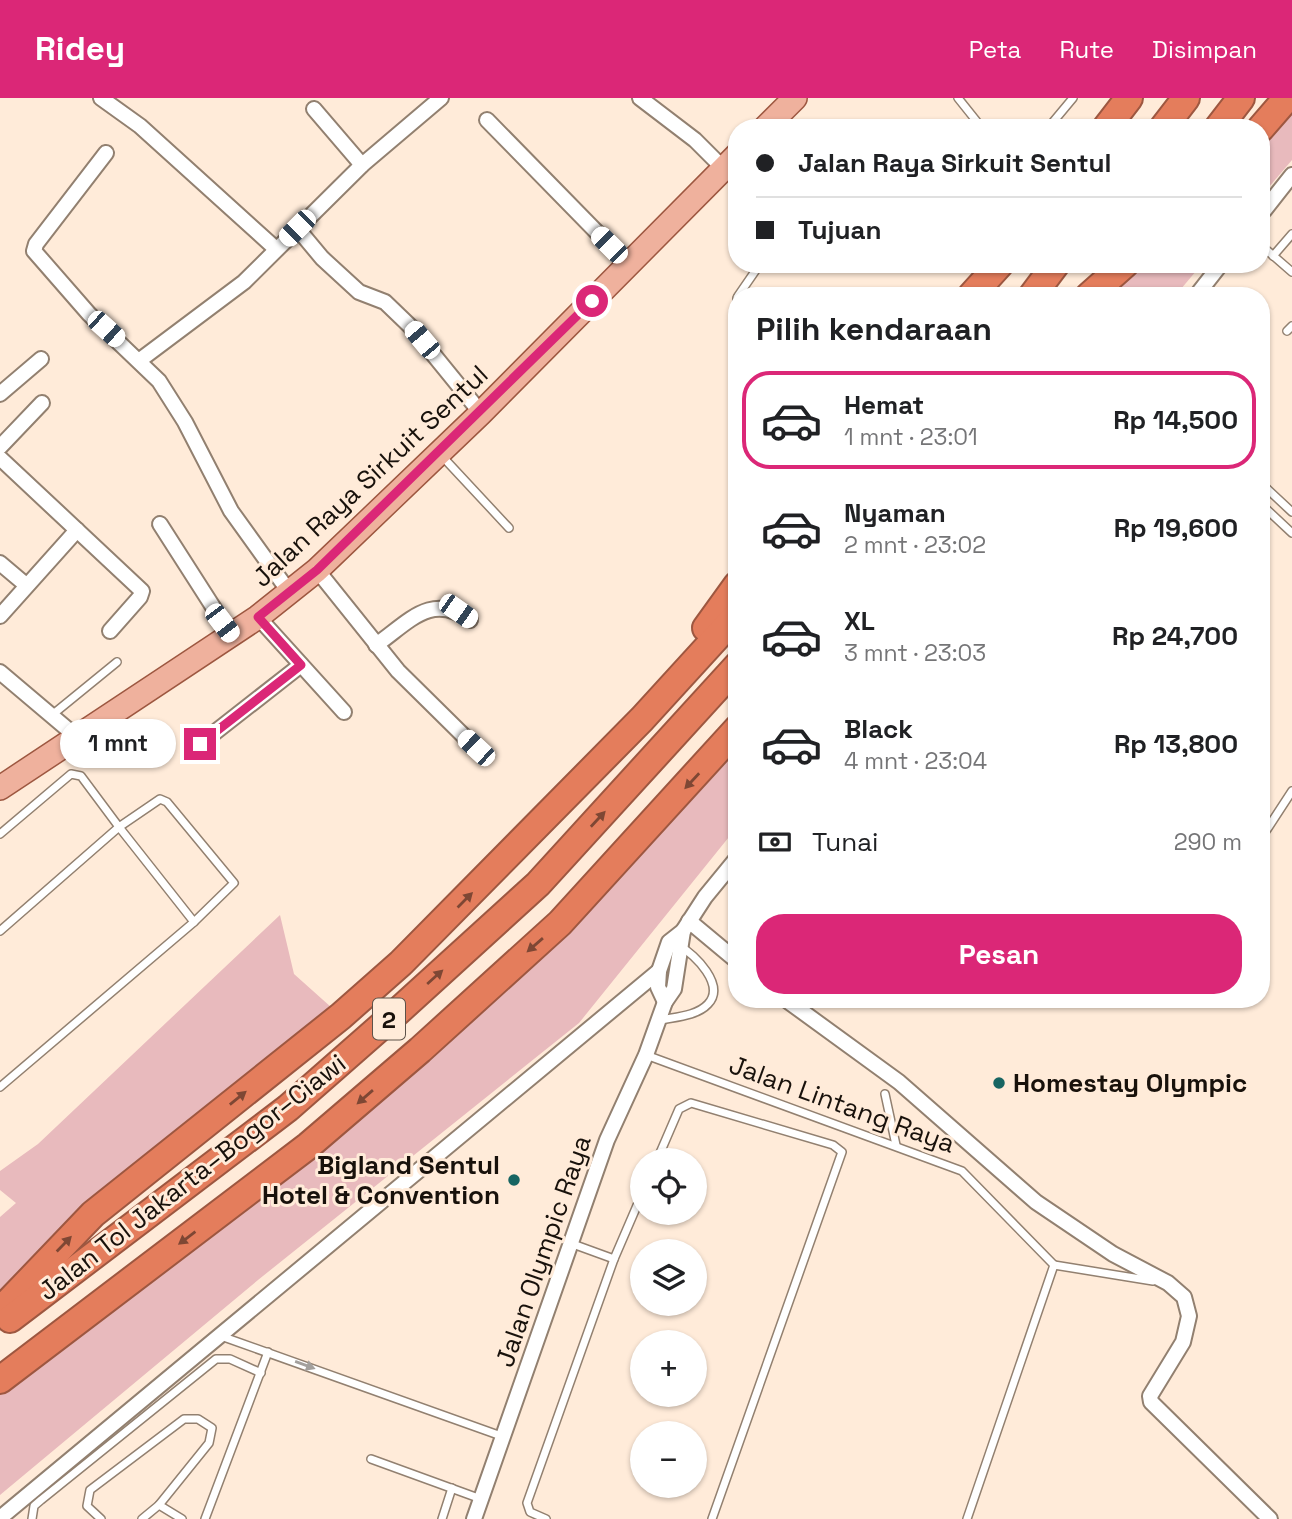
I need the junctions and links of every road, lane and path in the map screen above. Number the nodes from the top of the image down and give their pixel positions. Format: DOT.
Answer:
graph roads {
  1 [pos="101,98"];
  2 [pos="441,98"];
  3 [pos="640,98"];
  4 [pos="795,98"];
  5 [pos="958,98"];
  6 [pos="1073,98"];
  7 [pos="1129,98"];
  8 [pos="1186,98"];
  9 [pos="1241,98"];
  10 [pos="1287,98"];
  11 [pos="314,109"];
  12 [pos="774,119"];
  13 [pos="975,119"];
  14 [pos="1056,119"];
  15 [pos="1112,119"];
  16 [pos="1170,119"];
  17 [pos="1225,119"];
  18 [pos="1269,119"];
  19 [pos="487,120"];
  20 [pos="106,153"];
  21 [pos="362,165"];
  22 [pos="728,166"];
  23 [pos="728,173"];
  24 [pos="1292,175"];
  25 [pos="1270,203"];
  26 [pos="297,228"];
  27 [pos="1292,234"];
  28 [pos="276,249"];
  29 [pos="1270,253"];
  30 [pos="1273,256"];
  31 [pos="628,264"];
  32 [pos="1292,271"];
  33 [pos="992,273"];
  34 [pos="1114,273"];
  35 [pos="1214,273"];
  36 [pos="979,287"];
  37 [pos="1098,287"];
  38 [pos="1203,287"];
  39 [pos="41,359"];
  40 [pos="140,360"];
  41 [pos="0,394"];
  42 [pos="42,403"];
  43 [pos="481,413"];
  44 [pos="0,447"];
  45 [pos="439,453"];
  46 [pos="0,458"];
  47 [pos="1270,491"];
  48 [pos="1270,512"];
  49 [pos="1292,512"];
  50 [pos="160,524"];
  51 [pos="509,528"];
  52 [pos="77,530"];
  53 [pos="1292,533"];
  54 [pos="0,563"];
  55 [pos="317,570"];
  56 [pos="26,585"];
  57 [pos="290,593"];
  58 [pos="728,598"];
  59 [pos="0,616"];
  60 [pos="258,617"];
  61 [pos="470,620"];
  62 [pos="728,625"];
  63 [pos="110,631"];
  64 [pos="231,635"];
  65 [pos="376,645"];
  66 [pos="117,662"];
  67 [pos="301,665"];
  68 [pos="0,672"];
  69 [pos="728,676"];
  70 [pos="344,712"];
  71 [pos="52,716"];
  72 [pos="642,719"];
  73 [pos="78,738"];
  74 [pos="728,739"];
  75 [pos="200,744"];
  76 [pos="476,748"];
  77 [pos="0,788"];
  78 [pos="1292,792"];
  79 [pos="1270,825"];
  80 [pos="120,827"];
  81 [pos="0,834"];
  82 [pos="728,870"];
  83 [pos="194,922"];
  84 [pos="686,926"];
  85 [pos="0,931"];
  86 [pos="676,945"];
  87 [pos="728,955"];
  88 [pos="659,971"];
  89 [pos="665,1002"];
  90 [pos="797,1008"];
  91 [pos="661,1020"];
  92 [pos="646,1055"];
  93 [pos="0,1087"];
  94 [pos="885,1094"];
  95 [pos="896,1145"];
  96 [pos="662,1148"];
  97 [pos="630,1222"];
  98 [pos="570,1242"];
  99 [pos="614,1259"];
  100 [pos="1054,1265"];
  101 [pos="1168,1283"];
  102 [pos="0,1311"];
  103 [pos="0,1327"];
  104 [pos="218,1335"];
  105 [pos="268,1352"];
  106 [pos="261,1373"];
  107 [pos="0,1380"];
  108 [pos="504,1437"];
  109 [pos="371,1459"];
  110 [pos="452,1488"];
  111 [pos="481,1499"];
  112 [pos="159,1505"];
  113 [pos="0,1518"];
  114 [pos="33,1518"];
  115 [pos="101,1519"];
  116 [pos="142,1519"];
  117 [pos="182,1519"];
  118 [pos="205,1519"];
  119 [pos="442,1519"];
  120 [pos="474,1519"];
  121 [pos="546,1519"];
  122 [pos="712,1519"];
  123 [pos="967,1519"];
  124 [pos="1270,1519"];
  1 -- 28 [label="street"];
  2 -- 21 [label="street"];
  3 -- 22 [label="street"];
  4 -- 12 [label="main road"];
  5 -- 13 [label="lane"];
  6 -- 14 [label="lane"];
  7 -- 15 [label="highway"];
  8 -- 16 [label="highway"];
  9 -- 17 [label="highway"];
  10 -- 18 [label="highway"];
  11 -- 21 [label="street"];
  19 -- 31 [label="street"];
  20 -- 40 [label="street"];
  21 -- 26 [label="street"];
  23 -- 31 [label="main road, Jalan Raya Sirkuit Sentul"];
  24 -- 25 [label="street"];
  26 -- 28 [label="street"];
  26 -- 43 [label="street"];
  27 -- 30 [label="lane"];
  28 -- 40 [label="street"];
  29 -- 30 [label="lane"];
  30 -- 32 [label="lane"];
  31 -- 43 [label="main road, Jalan Raya Sirkuit Sentul"];
  33 -- 36 [label="highway"];
  34 -- 37 [label="highway"];
  35 -- 38 [label="street"];
  39 -- 41 [label="street"];
  40 -- 57 [label="street"];
  42 -- 44 [label="street"];
  43 -- 45 [label="main road, Jalan Raya Sirkuit Sentul"];
  45 -- 51 [label="lane"];
  45 -- 55 [label="main road, Jalan Raya Sirkuit Sentul"];
  46 -- 52 [label="street"];
  47 -- 49 [label="lane"];
  48 -- 53 [label="lane"];
  50 -- 64 [label="street"];
  52 -- 56 [label="street"];
  52 -- 63 [label="street"];
  54 -- 56 [label="street"];
  55 -- 57 [label="main road, Jalan Raya Sirkuit Sentul"];
  55 -- 65 [label="street"];
  56 -- 59 [label="street"];
  57 -- 60 [label="main road, Jalan Raya Sirkuit Sentul"];
  58 -- 72 [label="highway"];
  60 -- 64 [label="main road, Jalan Raya Sirkuit Sentul"];
  60 -- 67 [label="street"];
  61 -- 65 [label="street"];
  62 -- 72 [label="highway"];
  64 -- 73 [label="main road, Jalan Raya Sirkuit Sentul"];
  65 -- 76 [label="street"];
  66 -- 71 [label="lane"];
  67 -- 70 [label="street"];
  67 -- 75 [label="street"];
  68 -- 71 [label="street"];
  103 -- 69 [label="highway, Jalan Tol Jakarta–Bogor–Ciawi / 2, one-way"];
  71 -- 73 [label="street"];
  102 -- 72 [label="highway, one-way"];
  73 -- 77 [label="main road, Jalan Raya Sirkuit Sentul"];
  74 -- 107 [label="highway, Jalan Tol Jakarta–Bogor–Ciawi / 2, one-way"];
  78 -- 79 [label="lane"];
  80 -- 81 [label="lane"];
  80 -- 83 [label="lane"];
  80 -- 83 [label="lane"];
  80 -- 85 [label="lane"];
  82 -- 84 [label="street"];
  83 -- 93 [label="lane"];
  84 -- 86 [label="street, Jalan Olympic Raya"];
  84 -- 87 [label="street"];
  86 -- 88 [label="street, Jalan Olympic Raya"];
  86 -- 89 [label="street, Jalan Olympic Raya"];
  86 -- 91 [label="lane"];
  88 -- 89 [label="street, Jalan Olympic Raya"];
  88 -- 104 [label="street"];
  89 -- 91 [label="street, Jalan Olympic Raya"];
  90 -- 101 [label="street"];
  91 -- 92 [label="street, Jalan Olympic Raya"];
  92 -- 95 [label="lane, Jalan Lintang Raya"];
  92 -- 98 [label="street, Jalan Olympic Raya"];
  94 -- 95 [label="lane"];
  95 -- 100 [label="lane, Jalan Lintang Raya"];
  96 -- 122 [label="lane"];
  97 -- 99 [label="lane"];
  98 -- 99 [label="lane"];
  98 -- 108 [label="street, Jalan Olympic Raya"];
  99 -- 121 [label="lane"];
  100 -- 101 [label="lane"];
  100 -- 123 [label="lane"];
  101 -- 124 [label="street"];
  104 -- 105 [label="lane"];
  104 -- 113 [label="street"];
  105 -- 106 [label="lane"];
  105 -- 108 [label="lane, one-way"];
  106 -- 114 [label="lane"];
  106 -- 118 [label="lane"];
  108 -- 111 [label="street, Jalan Olympic Raya"];
  109 -- 110 [label="lane"];
  110 -- 111 [label="lane"];
  110 -- 119 [label="lane"];
  111 -- 120 [label="street, Jalan Olympic Raya"];
  112 -- 115 [label="lane"];
  112 -- 116 [label="lane"];
  112 -- 117 [label="lane"];
}
